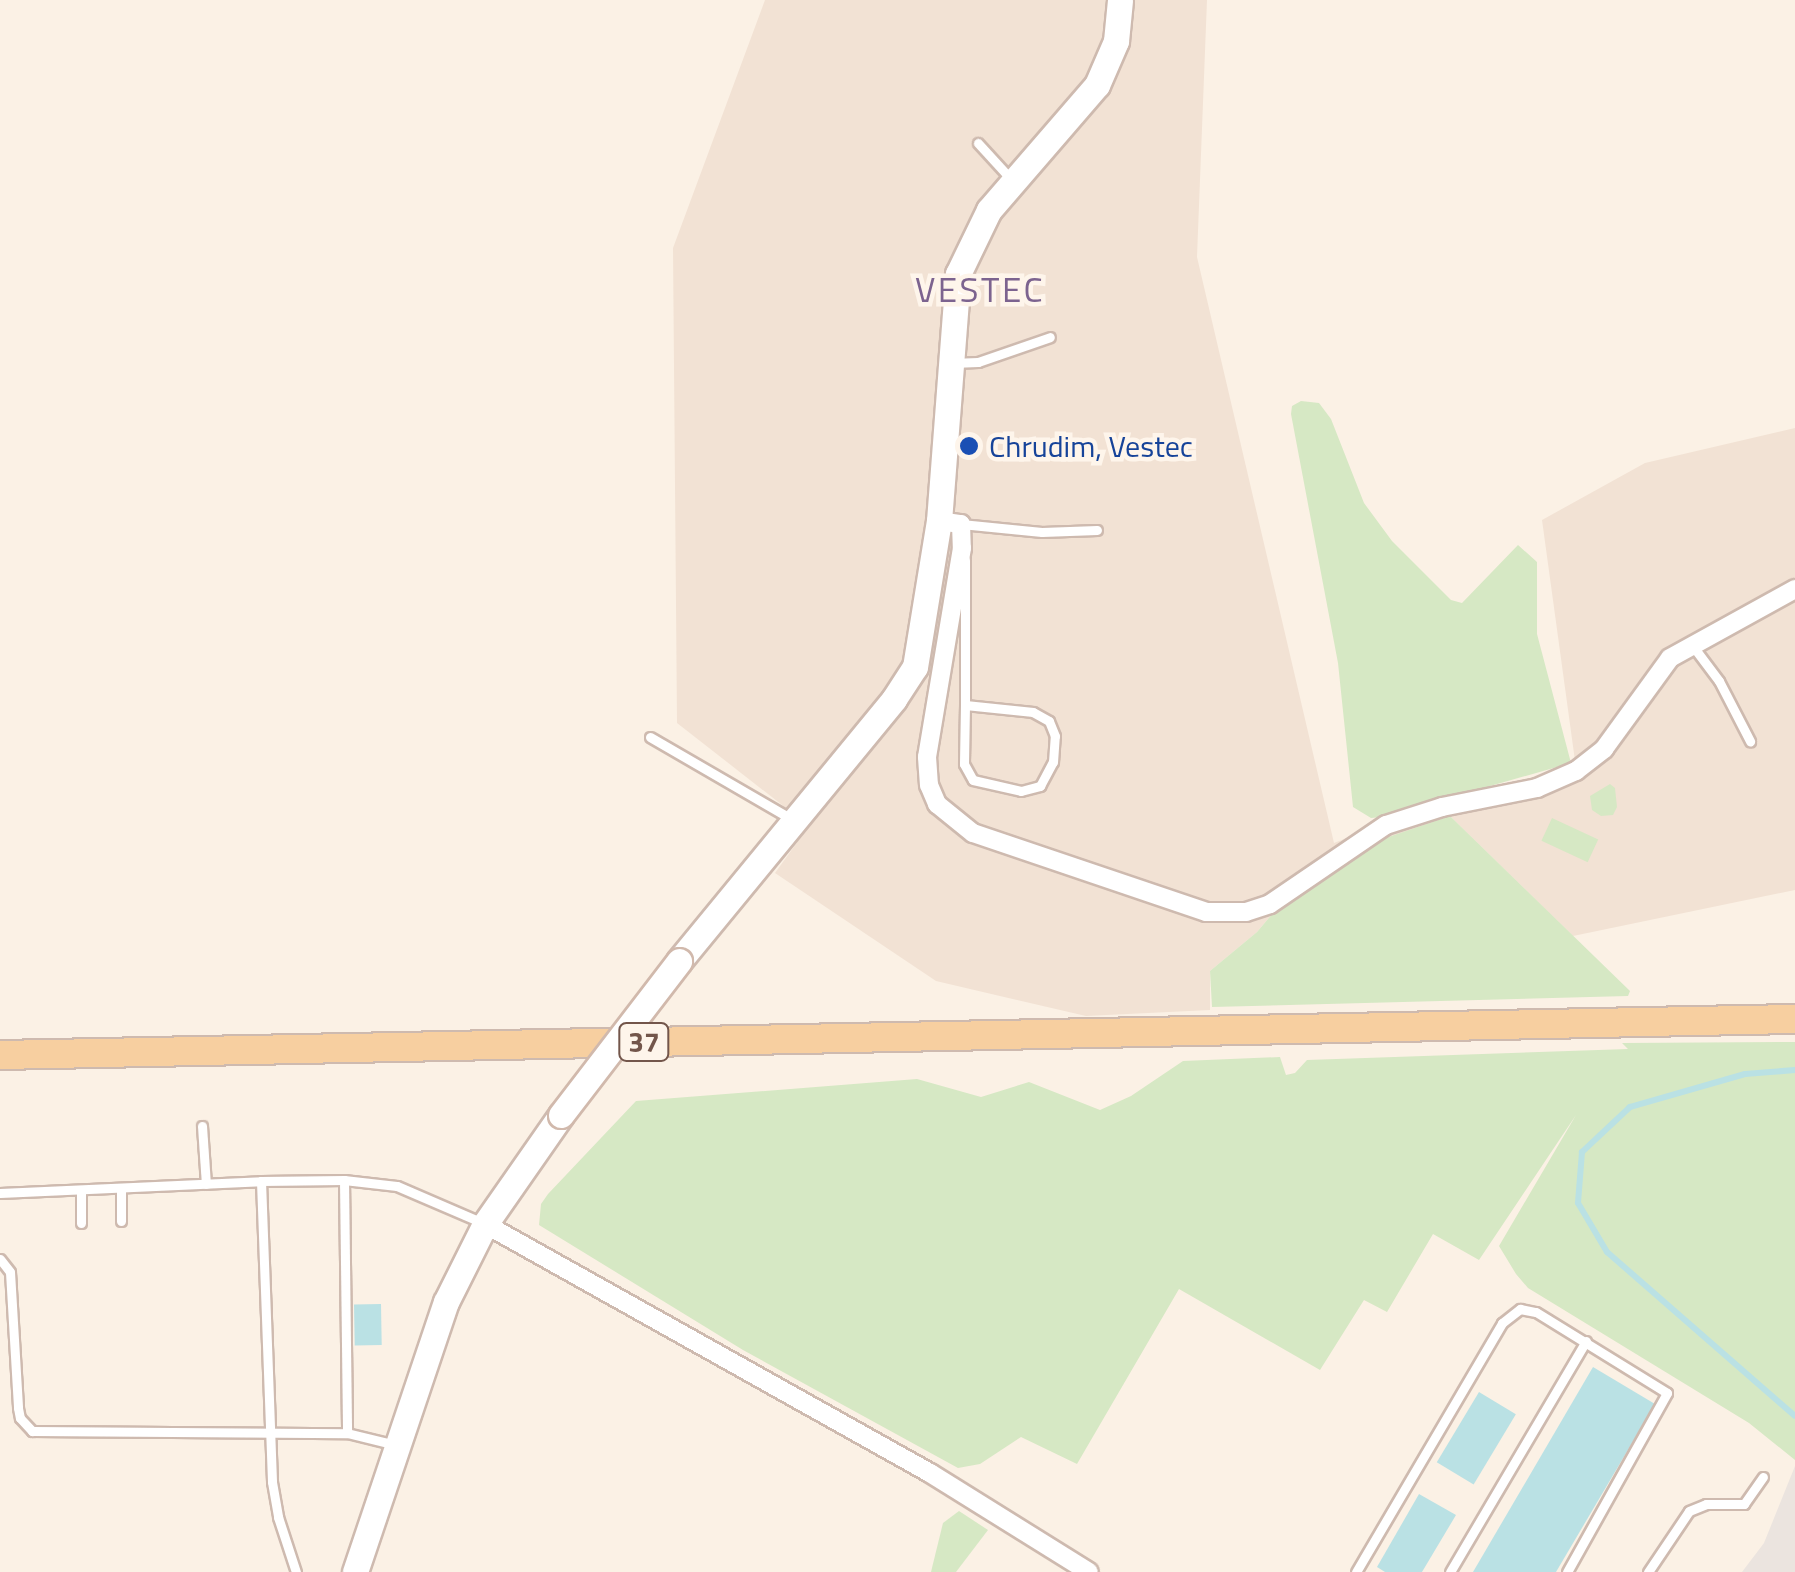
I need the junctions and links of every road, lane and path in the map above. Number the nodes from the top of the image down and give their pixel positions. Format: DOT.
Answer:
graph roads {
  1 [pos="1120,0"];
  2 [pos="978,144"];
  3 [pos="1014,183"];
  4 [pos="1050,338"];
  5 [pos="950,363"];
  6 [pos="950,522"];
  7 [pos="1097,530"];
  8 [pos="961,554"];
  9 [pos="1795,589"];
  10 [pos="1690,644"];
  11 [pos="965,705"];
  12 [pos="650,736"];
  13 [pos="1750,740"];
  14 [pos="795,822"];
  15 [pos="1795,1019"];
  16 [pos="0,1056"];
  17 [pos="202,1126"];
  18 [pos="344,1180"];
  19 [pos="261,1181"];
  20 [pos="206,1184"];
  21 [pos="121,1188"];
  22 [pos="81,1190"];
  23 [pos="0,1193"];
  24 [pos="121,1221"];
  25 [pos="81,1223"];
  26 [pos="485,1224"];
  27 [pos="0,1259"];
  28 [pos="1586,1342"];
  29 [pos="268,1432"];
  30 [pos="348,1432"];
  31 [pos="396,1446"];
  32 [pos="1763,1477"];
  33 [pos="296,1572"];
  34 [pos="355,1572"];
  35 [pos="1088,1572"];
  36 [pos="1356,1572"];
  37 [pos="1450,1572"];
  38 [pos="1567,1572"];
  39 [pos="1648,1572"];
  1 -- 3 [label="street"];
  2 -- 3 [label="lane"];
  3 -- 5 [label="street"];
  4 -- 5 [label="lane"];
  5 -- 6 [label="street"];
  6 -- 7 [label="lane"];
  6 -- 8 [label="street"];
  6 -- 14 [label="street"];
  8 -- 10 [label="street"];
  8 -- 11 [label="lane"];
  9 -- 10 [label="street"];
  10 -- 13 [label="lane"];
  11 -- 11 [label="lane"];
  12 -- 14 [label="lane"];
  14 -- 26 [label="street, bridge"];
  15 -- 16 [label="main road, 37"];
  17 -- 20 [label="lane"];
  18 -- 19 [label="lane"];
  18 -- 26 [label="lane"];
  18 -- 30 [label="lane"];
  19 -- 20 [label="lane"];
  19 -- 29 [label="lane"];
  20 -- 21 [label="lane"];
  21 -- 22 [label="lane"];
  21 -- 24 [label="lane"];
  22 -- 23 [label="lane"];
  22 -- 25 [label="lane"];
  26 -- 31 [label="street"];
  26 -- 35 [label="street"];
  27 -- 29 [label="lane"];
  28 -- 36 [label="lane"];
  28 -- 37 [label="lane"];
  28 -- 38 [label="lane"];
  29 -- 30 [label="lane"];
  29 -- 33 [label="lane"];
  30 -- 31 [label="lane"];
  31 -- 34 [label="street"];
  32 -- 39 [label="lane"];
}
